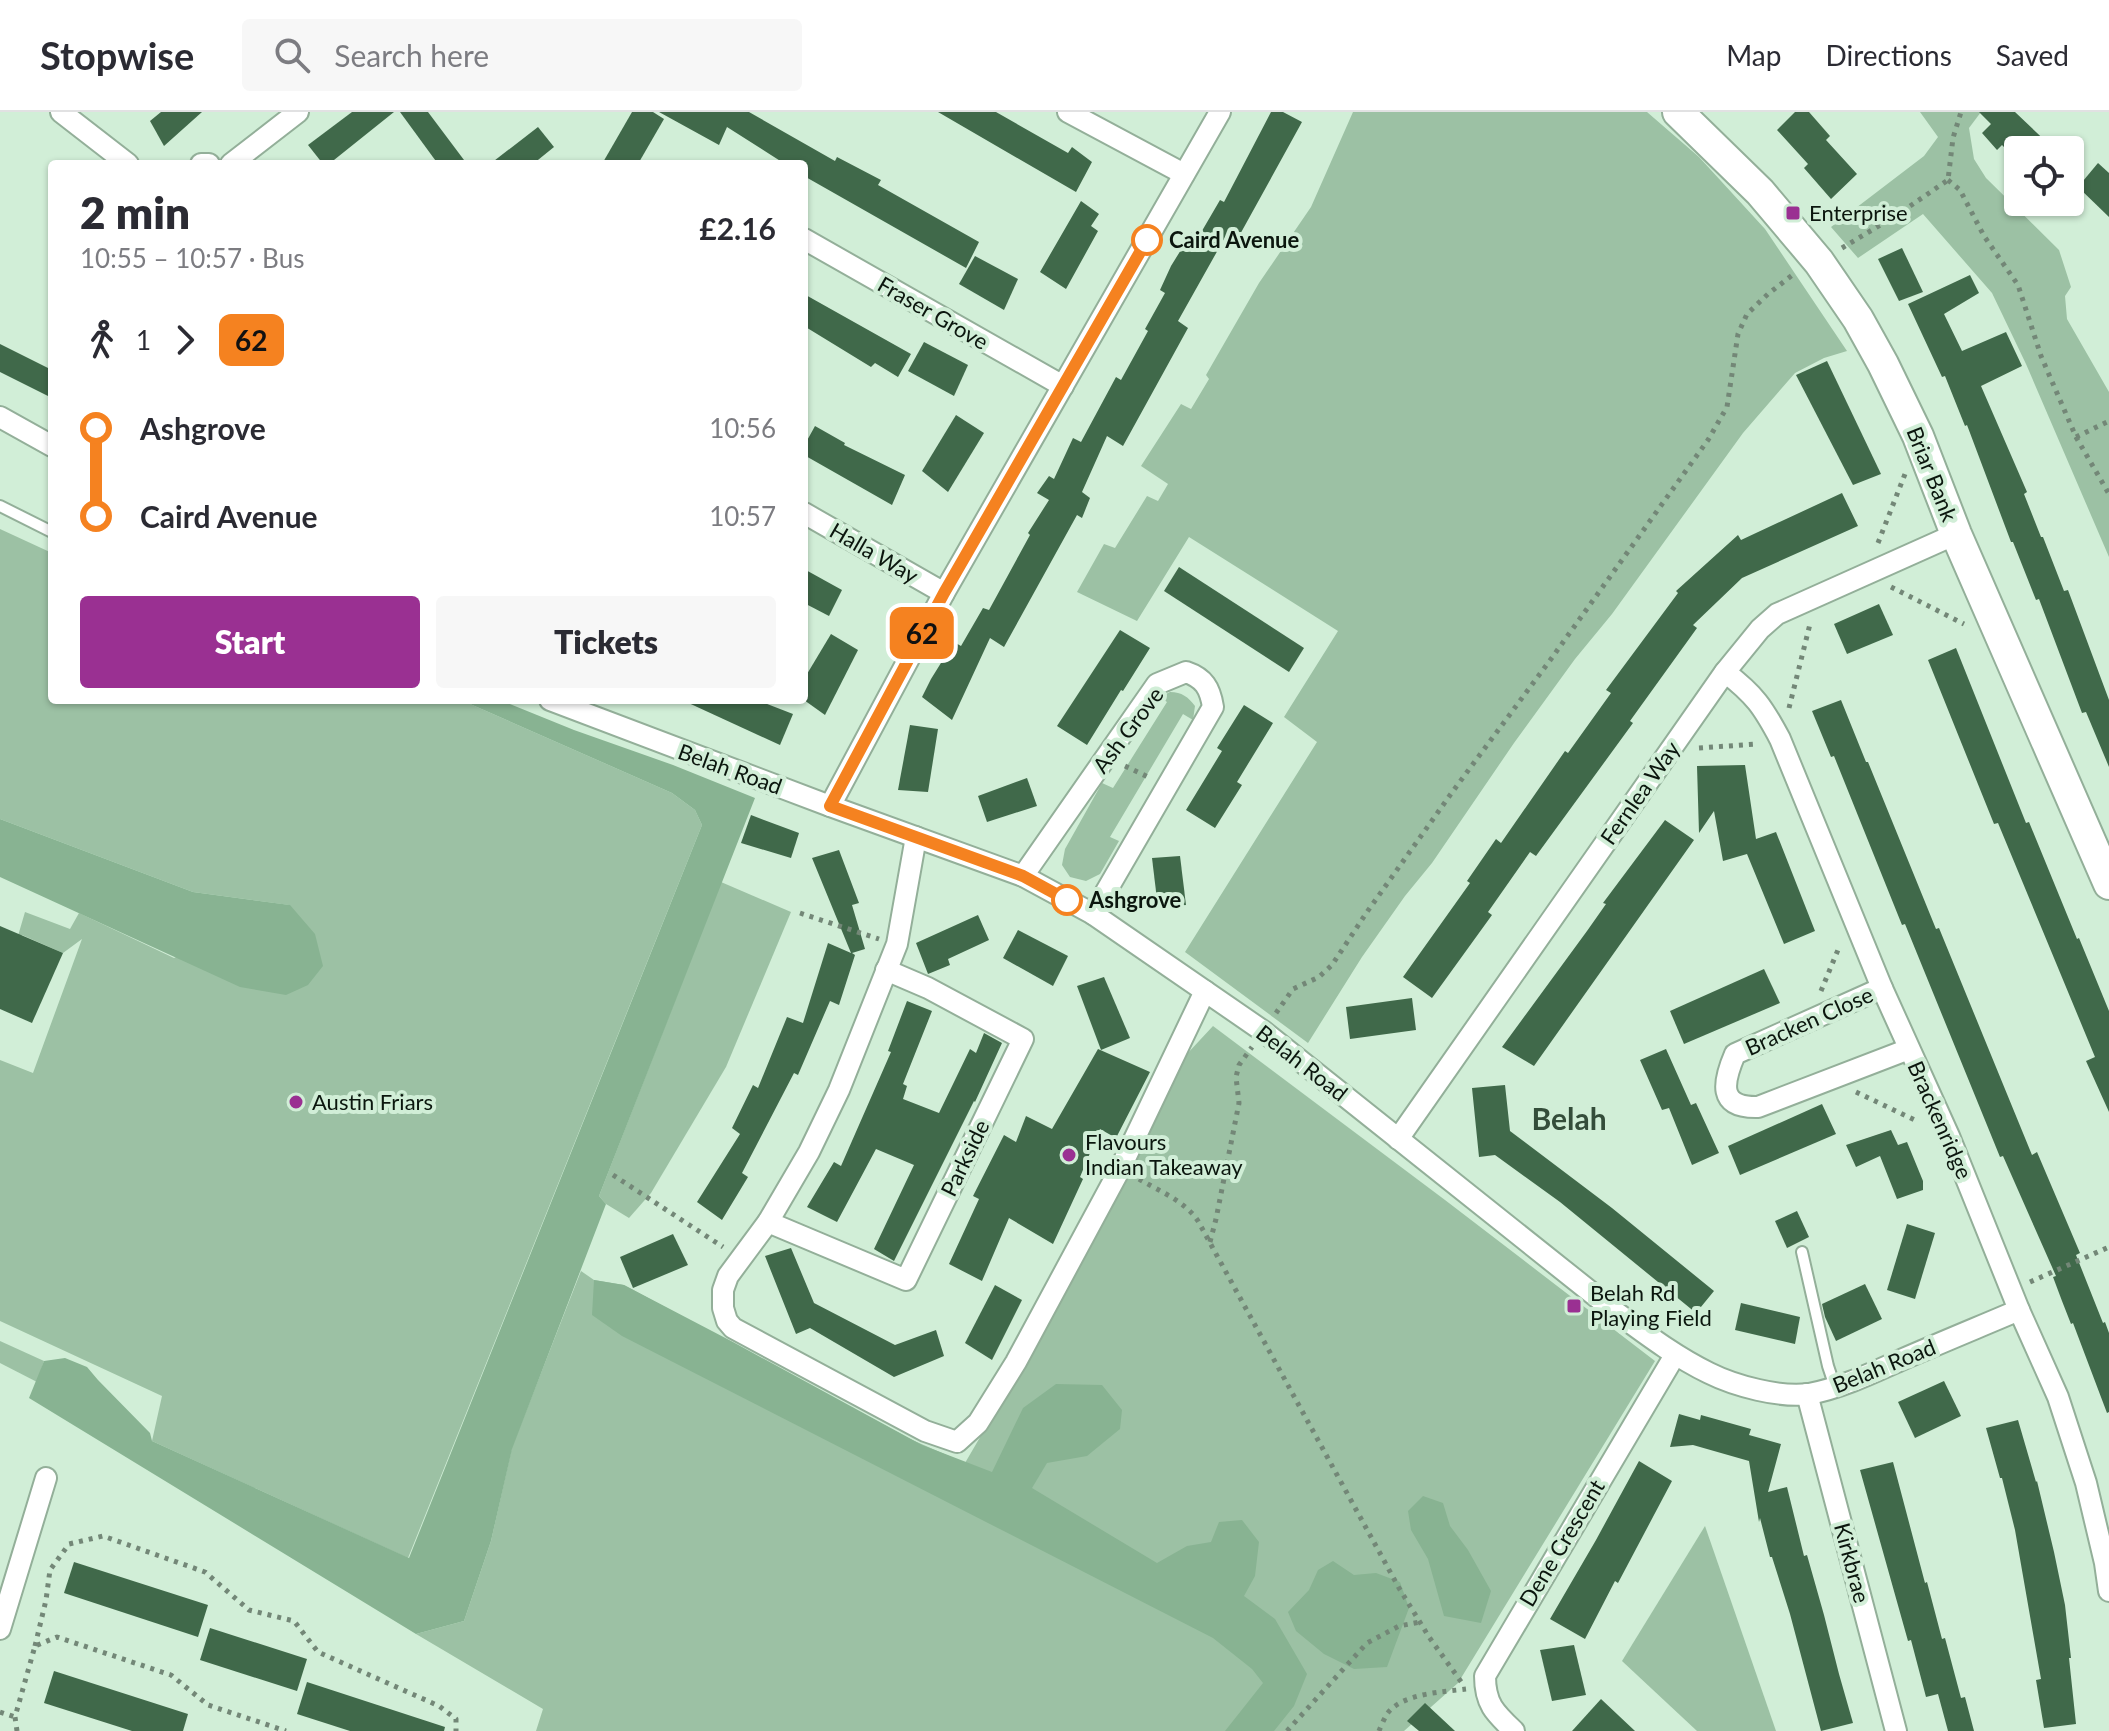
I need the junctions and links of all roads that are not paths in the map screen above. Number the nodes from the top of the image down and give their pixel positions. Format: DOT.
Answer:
graph roads {
  1 [pos="61,112"];
  2 [pos="298,112"];
  3 [pos="1068,112"];
  4 [pos="1220,112"];
  5 [pos="1678,112"];
  6 [pos="123,160"];
  7 [pos="236,160"];
  8 [pos="1184,174"];
  9 [pos="808,241"];
  10 [pos="1063,386"];
  11 [pos="0,417"];
  12 [pos="48,444"];
  13 [pos="0,506"];
  14 [pos="808,515"];
  15 [pos="48,530"];
  16 [pos="1956,534"];
  17 [pos="944,593"];
  18 [pos="1725,672"];
  19 [pos="561,704"];
  20 [pos="830,806"];
  21 [pos="916,837"];
  22 [pos="1023,876"];
  23 [pos="2109,884"];
  24 [pos="1093,914"];
  25 [pos="886,970"];
  26 [pos="1882,988"];
  27 [pos="1205,991"];
  28 [pos="1909,1049"];
  29 [pos="1398,1139"];
  30 [pos="768,1222"];
  31 [pos="1802,1252"];
  32 [pos="2019,1310"];
  33 [pos="1675,1355"];
  34 [pos="1835,1387"];
  35 [pos="1807,1394"];
  36 [pos="46,1478"];
  37 [pos="2109,1591"];
  38 [pos="0,1629"];
  39 [pos="1514,1731"];
  40 [pos="1896,1731"];
  1 -- 6 [label="street"];
  2 -- 7 [label="street"];
  3 -- 8 [label="street"];
  4 -- 8 [label="street"];
  5 -- 16 [label="street, Briar Bank"];
  8 -- 10 [label="street"];
  9 -- 10 [label="street, Fraser Grove"];
  10 -- 17 [label="street"];
  11 -- 12 [label="street"];
  13 -- 15 [label="lane"];
  14 -- 17 [label="street, Halla Way"];
  16 -- 18 [label="street, Fernlea Way"];
  16 -- 23 [label="street, Briar Bank"];
  17 -- 20 [label="street"];
  18 -- 26 [label="street, Brackenridge"];
  18 -- 29 [label="street, Fernlea Way"];
  19 -- 20 [label="street, Belah Road"];
  20 -- 21 [label="street, Belah Road"];
  21 -- 22 [label="street, Belah Road"];
  21 -- 25 [label="street"];
  22 -- 24 [label="street, Belah Road"];
  22 -- 24 [label="street, Ash Grove"];
  24 -- 27 [label="street, Belah Road"];
  25 -- 30 [label="street"];
  25 -- 30 [label="street, Parkside"];
  26 -- 28 [label="street, Brackenridge"];
  26 -- 28 [label="street, Bracken Close"];
  27 -- 29 [label="street, Belah Road"];
  27 -- 30 [label="street"];
  28 -- 32 [label="street, Brackenridge"];
  29 -- 33 [label="street, Belah Road"];
  31 -- 34 [label="lane"];
  32 -- 34 [label="street, Belah Road"];
  32 -- 37 [label="street, Brackenridge"];
  33 -- 35 [label="street, Belah Road"];
  33 -- 39 [label="street, Dene Crescent"];
  34 -- 35 [label="street, Belah Road"];
  35 -- 40 [label="street, Kirkbrae"];
  36 -- 38 [label="street"];
}
